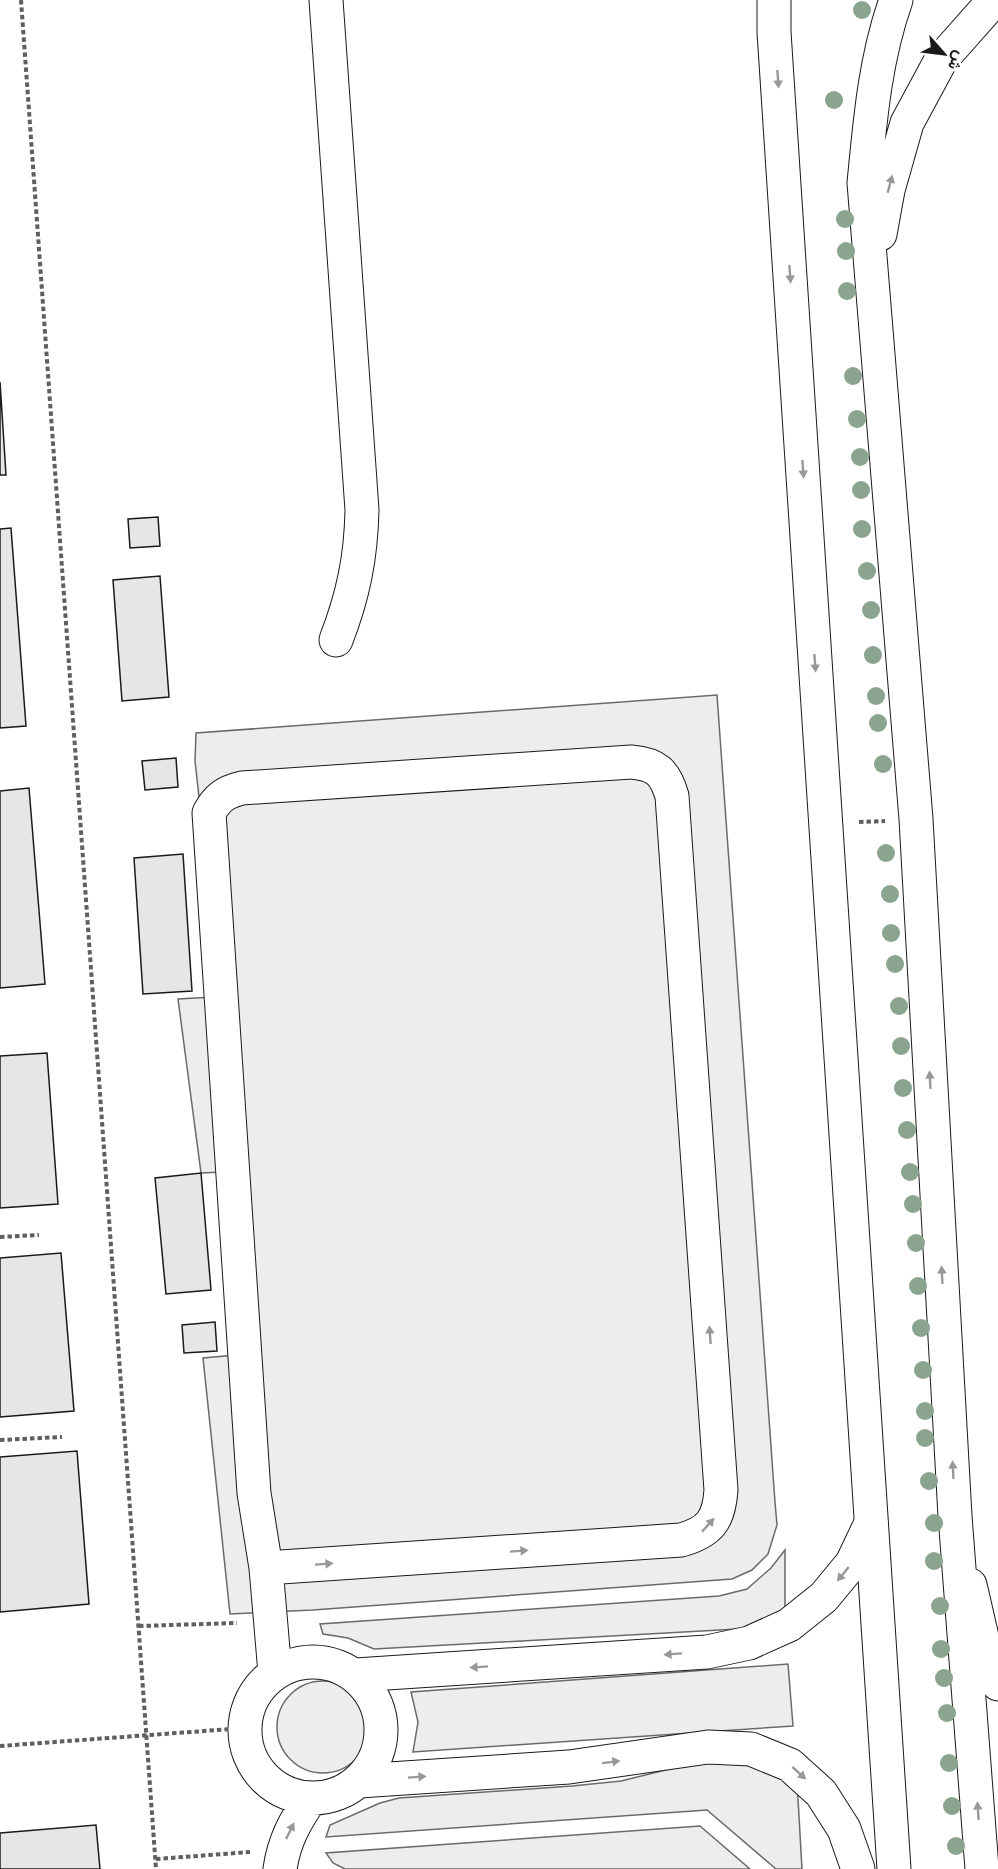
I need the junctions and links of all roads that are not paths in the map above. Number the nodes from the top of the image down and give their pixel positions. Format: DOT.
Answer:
graph roads {
  1 [pos="326,0"];
  2 [pos="896,0"];
  3 [pos="998,0"];
  4 [pos="773,11"];
  5 [pos="871,283"];
  6 [pos="336,640"];
  7 [pos="955,1516"];
  8 [pos="871,1523"];
  9 [pos="266,1568"];
  10 [pos="275,1673"];
  11 [pos="356,1675"];
  12 [pos="998,1684"];
  13 [pos="359,1781"];
  14 [pos="311,1798"];
  15 [pos="282,1859"];
  16 [pos="858,1869"];
  17 [pos="894,1869"];
  18 [pos="982,1869"];
  1 -- 6 [label="main road"];
  2 -- 5 [label="main road"];
  5 -- 3 [label="main road, one-way"];
  4 -- 8 [label="main road, one-way"];
  7 -- 5 [label="main road, one-way"];
  7 -- 12 [label="main road"];
  18 -- 7 [label="main road, one-way"];
  8 -- 11 [label="main road, one-way"];
  8 -- 17 [label="main road"];
  9 -- 9 [label="main road, one-way"];
  9 -- 10 [label="main road"];
  10 -- 11 [label="main road"];
  10 -- 14 [label="main road"];
  11 -- 13 [label="main road"];
  13 -- 14 [label="main road"];
  13 -- 16 [label="main road, one-way"];
  15 -- 14 [label="main road, one-way"];
}
